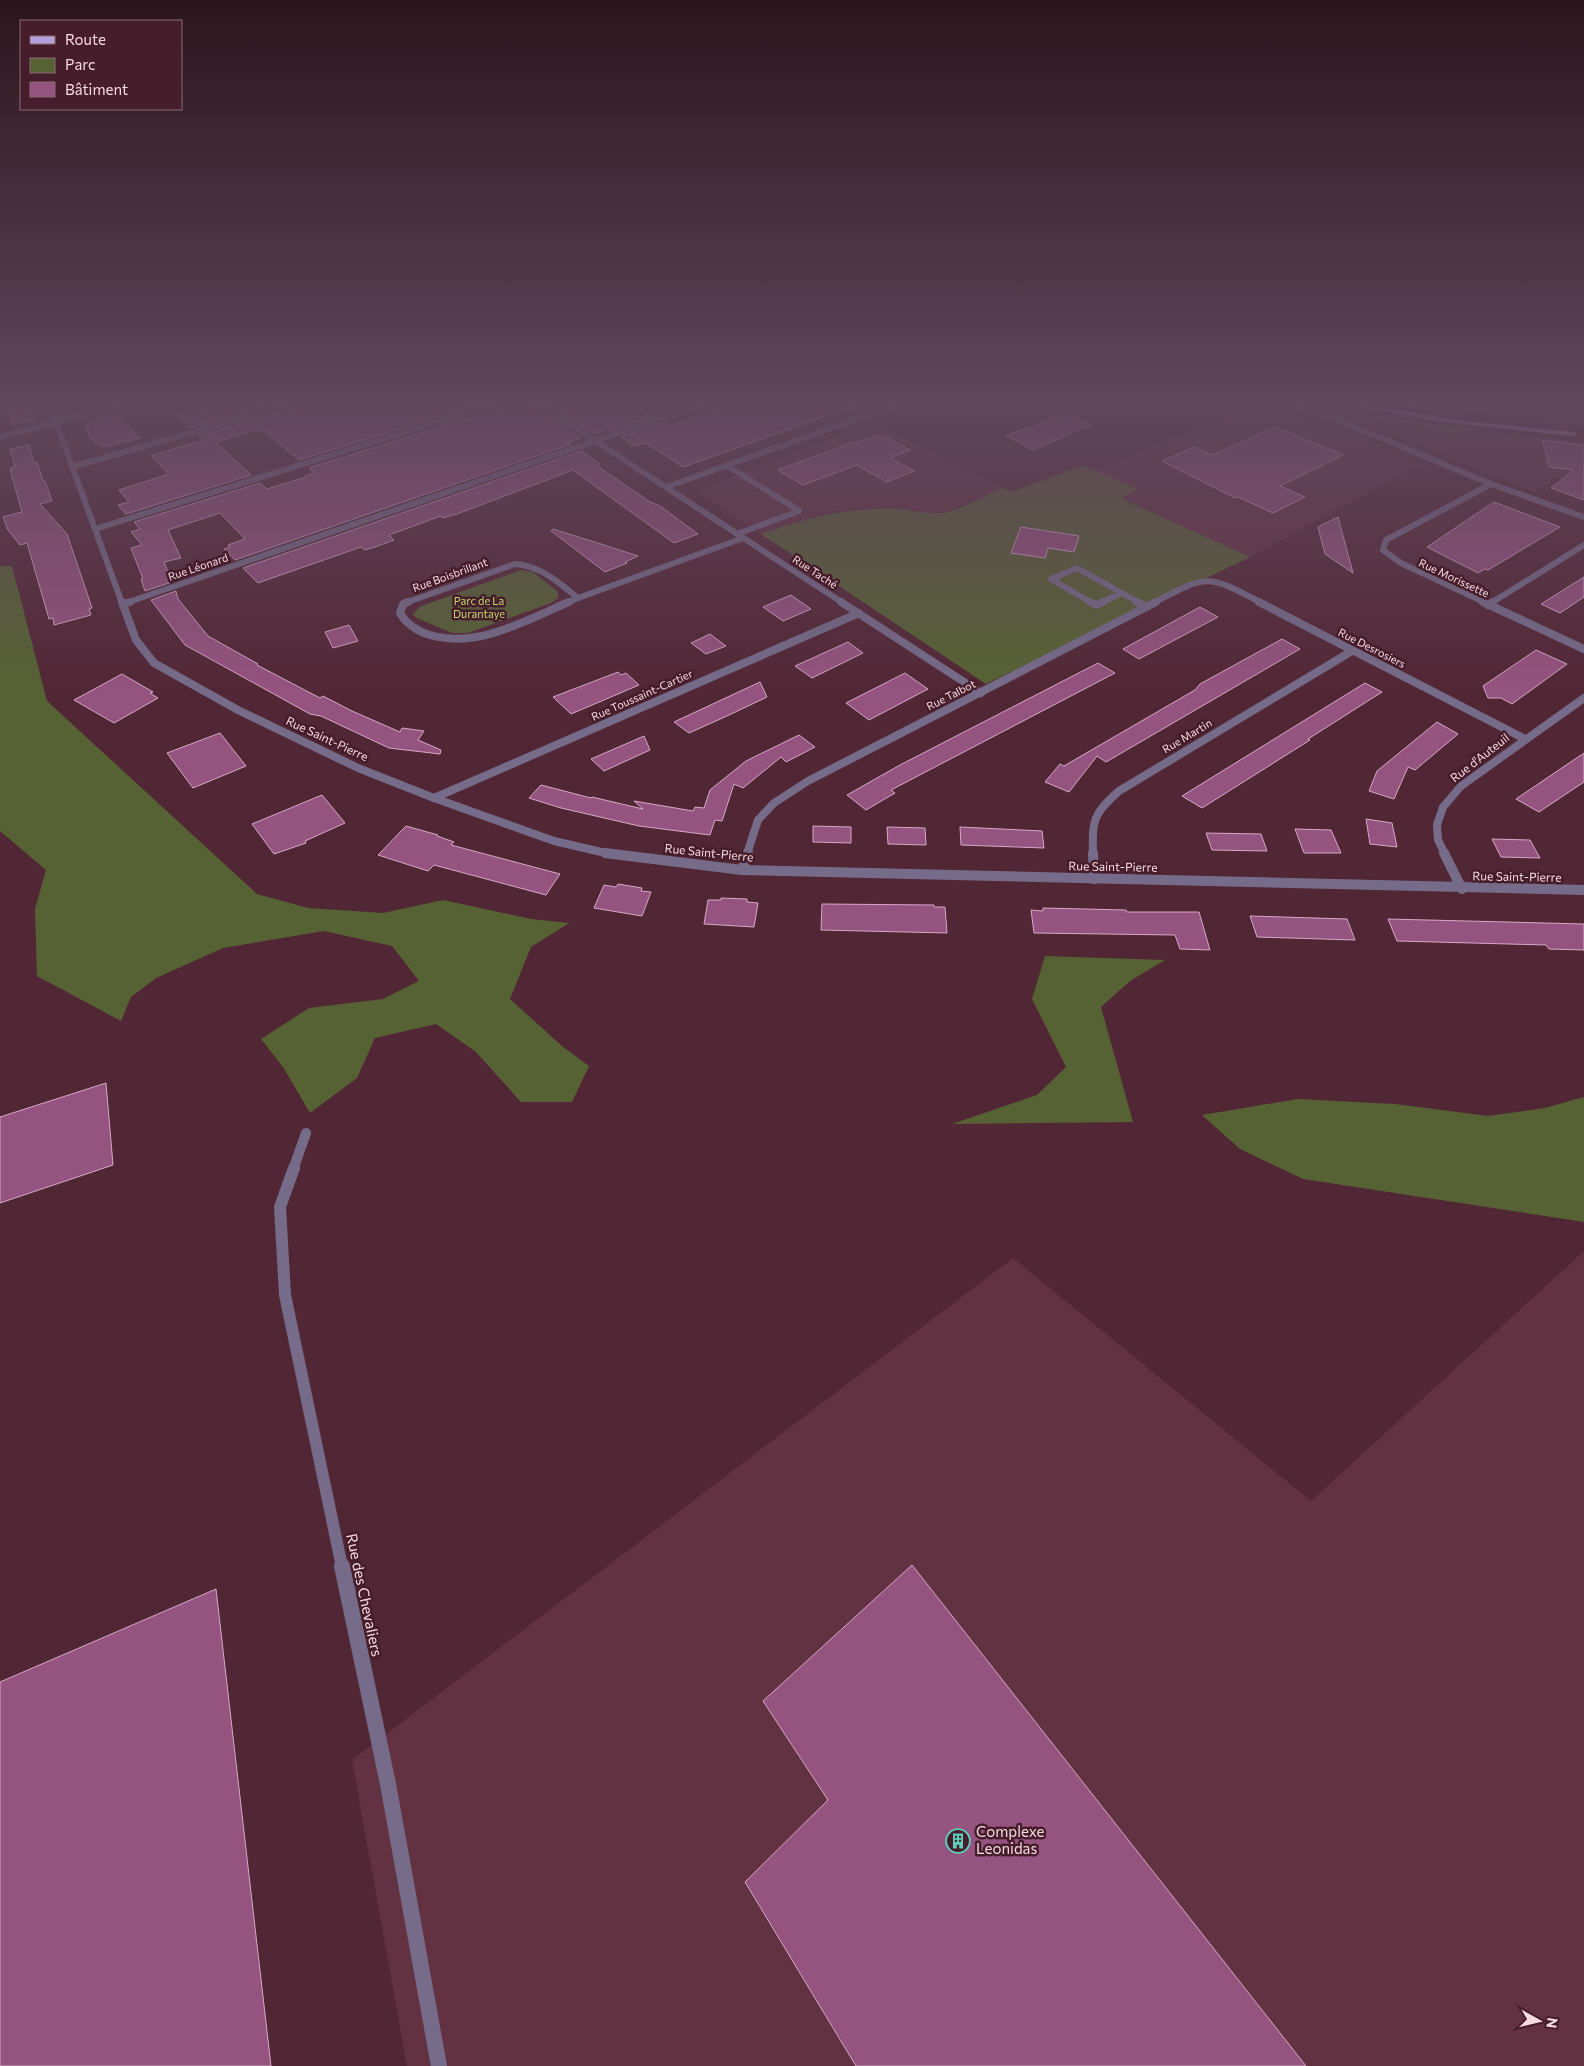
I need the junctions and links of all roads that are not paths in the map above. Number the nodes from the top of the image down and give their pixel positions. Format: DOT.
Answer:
graph roads {
  1 [pos="84,499"];
  2 [pos="190,499"];
  3 [pos="426,499"];
  4 [pos="685,499"];
  5 [pos="781,499"];
  6 [pos="1462,499"];
  7 [pos="1536,499"];
  8 [pos="1584,516"];
  9 [pos="95,529"];
  10 [pos="740,536"];
  11 [pos="1584,545"];
  12 [pos="1209,580"];
  13 [pos="1122,592"];
  14 [pos="578,598"];
  15 [pos="123,604"];
  16 [pos="1488,605"];
  17 [pos="1146,607"];
  18 [pos="859,613"];
  19 [pos="1584,649"];
  20 [pos="1352,651"];
  21 [pos="981,693"];
  22 [pos="1584,698"];
  23 [pos="1525,738"];
  24 [pos="434,798"];
  25 [pos="742,870"];
  26 [pos="1094,879"];
  27 [pos="1462,888"];
  28 [pos="1584,890"];
  29 [pos="306,1133"];
  30 [pos="439,2066"];
  1 -- 9 [label="street, Rue Saint-Pierre"];
  2 -- 9 [label="street"];
  3 -- 15 [label="street, Rue Léonard"];
  4 -- 10 [label="street, Rue Taché"];
  5 -- 10 [label="street, Rue Boisbrillant"];
  6 -- 16 [label="street, Rue Morissette"];
  7 -- 8 [label="street"];
  9 -- 15 [label="street, Rue Saint-Pierre"];
  10 -- 14 [label="street, Rue Boisbrillant"];
  10 -- 18 [label="street, Rue Taché"];
  11 -- 16 [label="street"];
  12 -- 17 [label="street, Rue Talbot"];
  12 -- 20 [label="street, Rue Desrosiers"];
  13 -- 13 [label="street"];
  13 -- 17 [label="street"];
  14 -- 14 [label="street, Rue Boisbrillant"];
  15 -- 24 [label="street, Rue Saint-Pierre"];
  16 -- 19 [label="street, Rue Morissette"];
  17 -- 21 [label="street, Rue Talbot"];
  18 -- 21 [label="street, Rue Taché"];
  18 -- 24 [label="street, Rue Toussaint-Cartier"];
  20 -- 23 [label="street, Rue Desrosiers"];
  20 -- 26 [label="street, Rue Martin"];
  21 -- 25 [label="street, Rue Talbot"];
  22 -- 23 [label="street, Rue d'Auteuil"];
  23 -- 27 [label="street, Rue d'Auteuil"];
  24 -- 25 [label="street, Rue Saint-Pierre"];
  25 -- 26 [label="street, Rue Saint-Pierre"];
  26 -- 27 [label="street, Rue Saint-Pierre"];
  27 -- 28 [label="street, Rue Saint-Pierre"];
  29 -- 30 [label="street, Rue des Chevaliers"];
}
